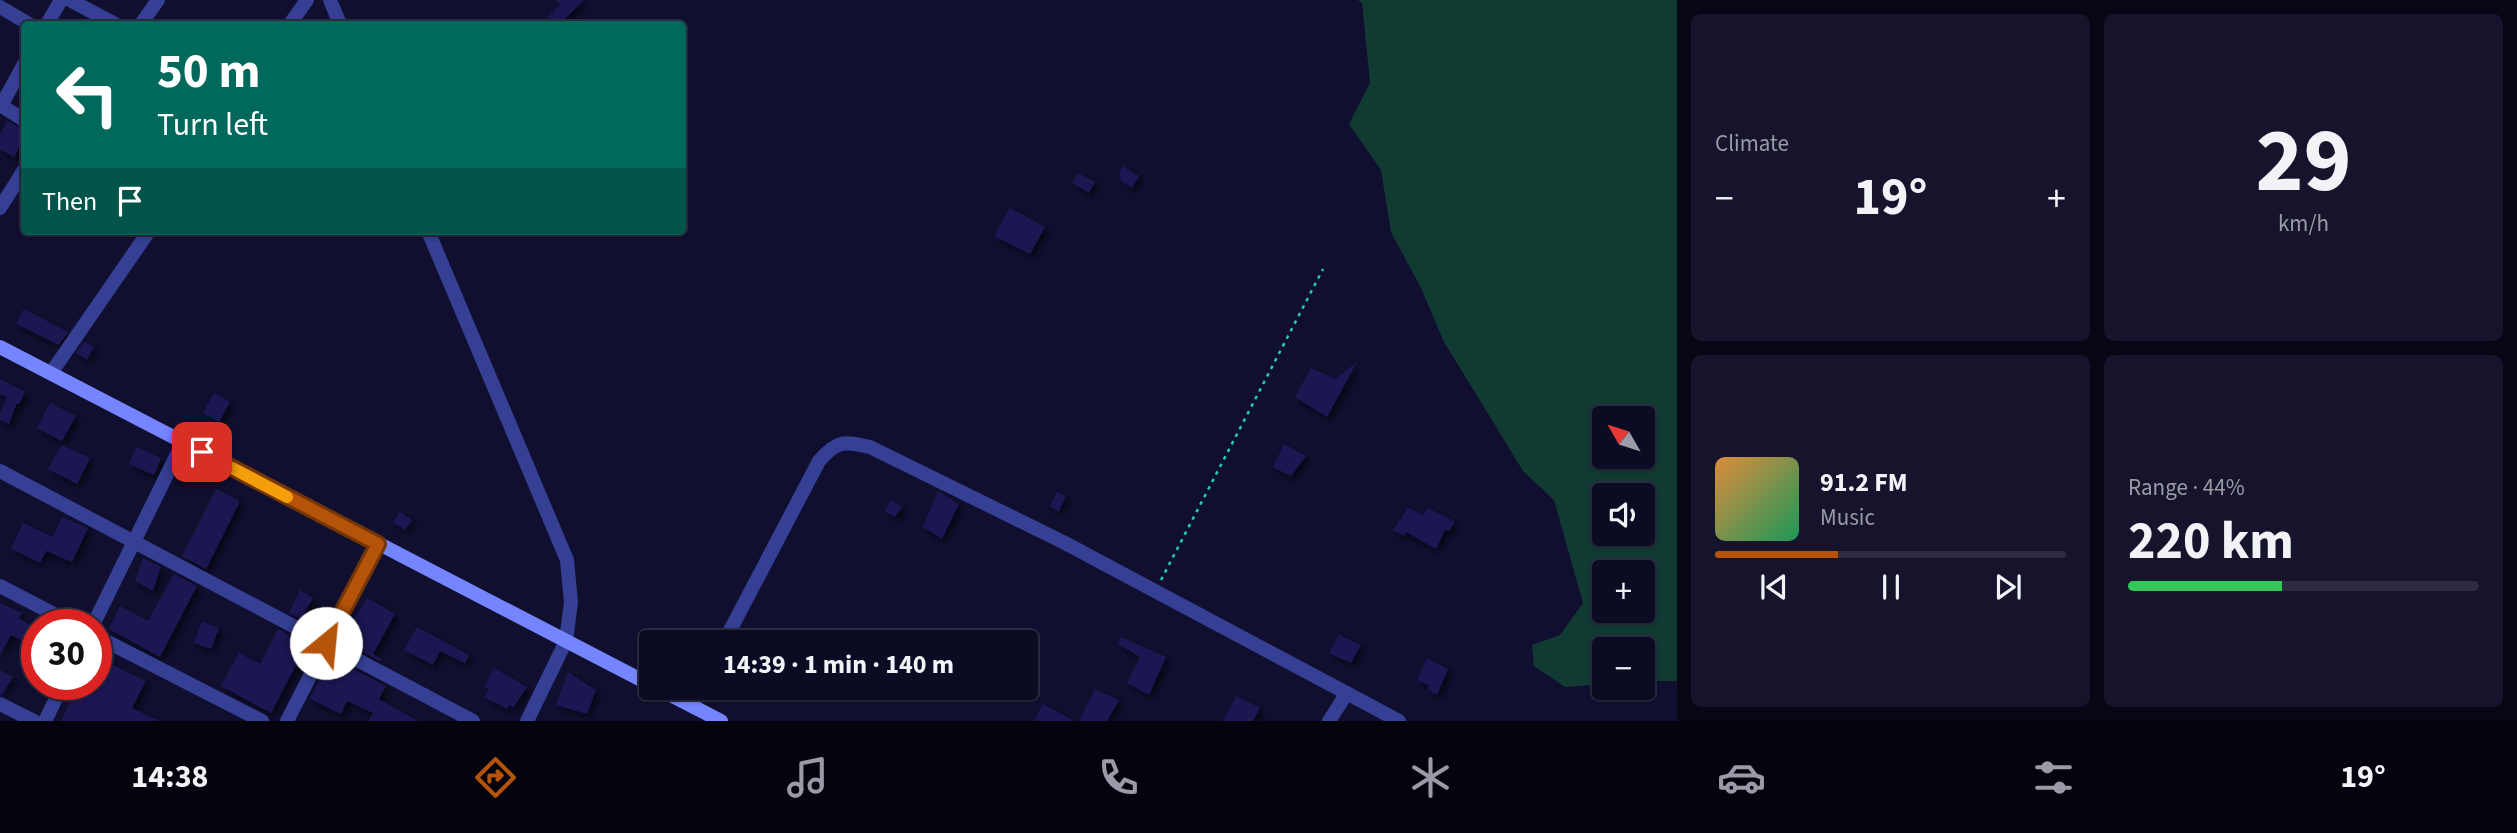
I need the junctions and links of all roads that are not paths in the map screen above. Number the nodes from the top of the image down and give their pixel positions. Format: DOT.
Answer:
graph roads {
  1 [pos="61,0"];
  2 [pos="70,0"];
  3 [pos="158,0"];
  4 [pos="307,0"];
  5 [pos="330,0"];
  6 [pos="0,7"];
  7 [pos="24,21"];
  8 [pos="49,21"];
  9 [pos="109,21"];
  10 [pos="143,21"];
  11 [pos="292,21"];
  12 [pos="339,21"];
  13 [pos="21,69"];
  14 [pos="0,106"];
  15 [pos="21,118"];
  16 [pos="21,175"];
  17 [pos="0,208"];
  18 [pos="146,235"];
  19 [pos="430,235"];
  20 [pos="0,347"];
  21 [pos="51,373"];
  22 [pos="183,442"];
  23 [pos="0,471"];
  24 [pos="134,542"];
  25 [pos="378,544"];
  26 [pos="0,586"];
  27 [pos="44,609"];
  28 [pos="101,609"];
  29 [pos="730,630"];
  30 [pos="566,641"];
  31 [pos="326,643"];
  32 [pos="112,644"];
  33 [pos="639,679"];
  34 [pos="1347,694"];
  35 [pos="56,700"];
  36 [pos="680,700"];
  37 [pos="695,700"];
  38 [pos="0,704"];
  39 [pos="692,706"];
  40 [pos="34,721"];
  41 [pos="45,721"];
  42 [pos="262,721"];
  43 [pos="287,721"];
  44 [pos="473,721"];
  45 [pos="527,721"];
  46 [pos="721,721"];
  47 [pos="1329,721"];
  48 [pos="1399,721"];
  1 -- 8 [label="street"];
  2 -- 9 [label="street"];
  3 -- 10 [label="street"];
  4 -- 11 [label="street"];
  5 -- 12 [label="street"];
  6 -- 7 [label="street"];
  13 -- 14 [label="street"];
  14 -- 15 [label="street"];
  16 -- 17 [label="street"];
  18 -- 21 [label="street"];
  19 -- 30 [label="street"];
  20 -- 21 [label="street"];
  21 -- 22 [label="street"];
  22 -- 24 [label="street"];
  22 -- 25 [label="street"];
  23 -- 24 [label="street"];
  24 -- 28 [label="street"];
  24 -- 31 [label="street"];
  25 -- 30 [label="street"];
  25 -- 31 [label="street"];
  26 -- 27 [label="street"];
  29 -- 34 [label="street"];
  30 -- 33 [label="street"];
  30 -- 45 [label="street"];
  31 -- 43 [label="street"];
  31 -- 44 [label="street"];
  32 -- 42 [label="street"];
  34 -- 47 [label="street"];
  34 -- 48 [label="street"];
  35 -- 41 [label="street"];
  36 -- 39 [label="street"];
  37 -- 39 [label="street"];
  38 -- 40 [label="street"];
  39 -- 46 [label="street"];
}
